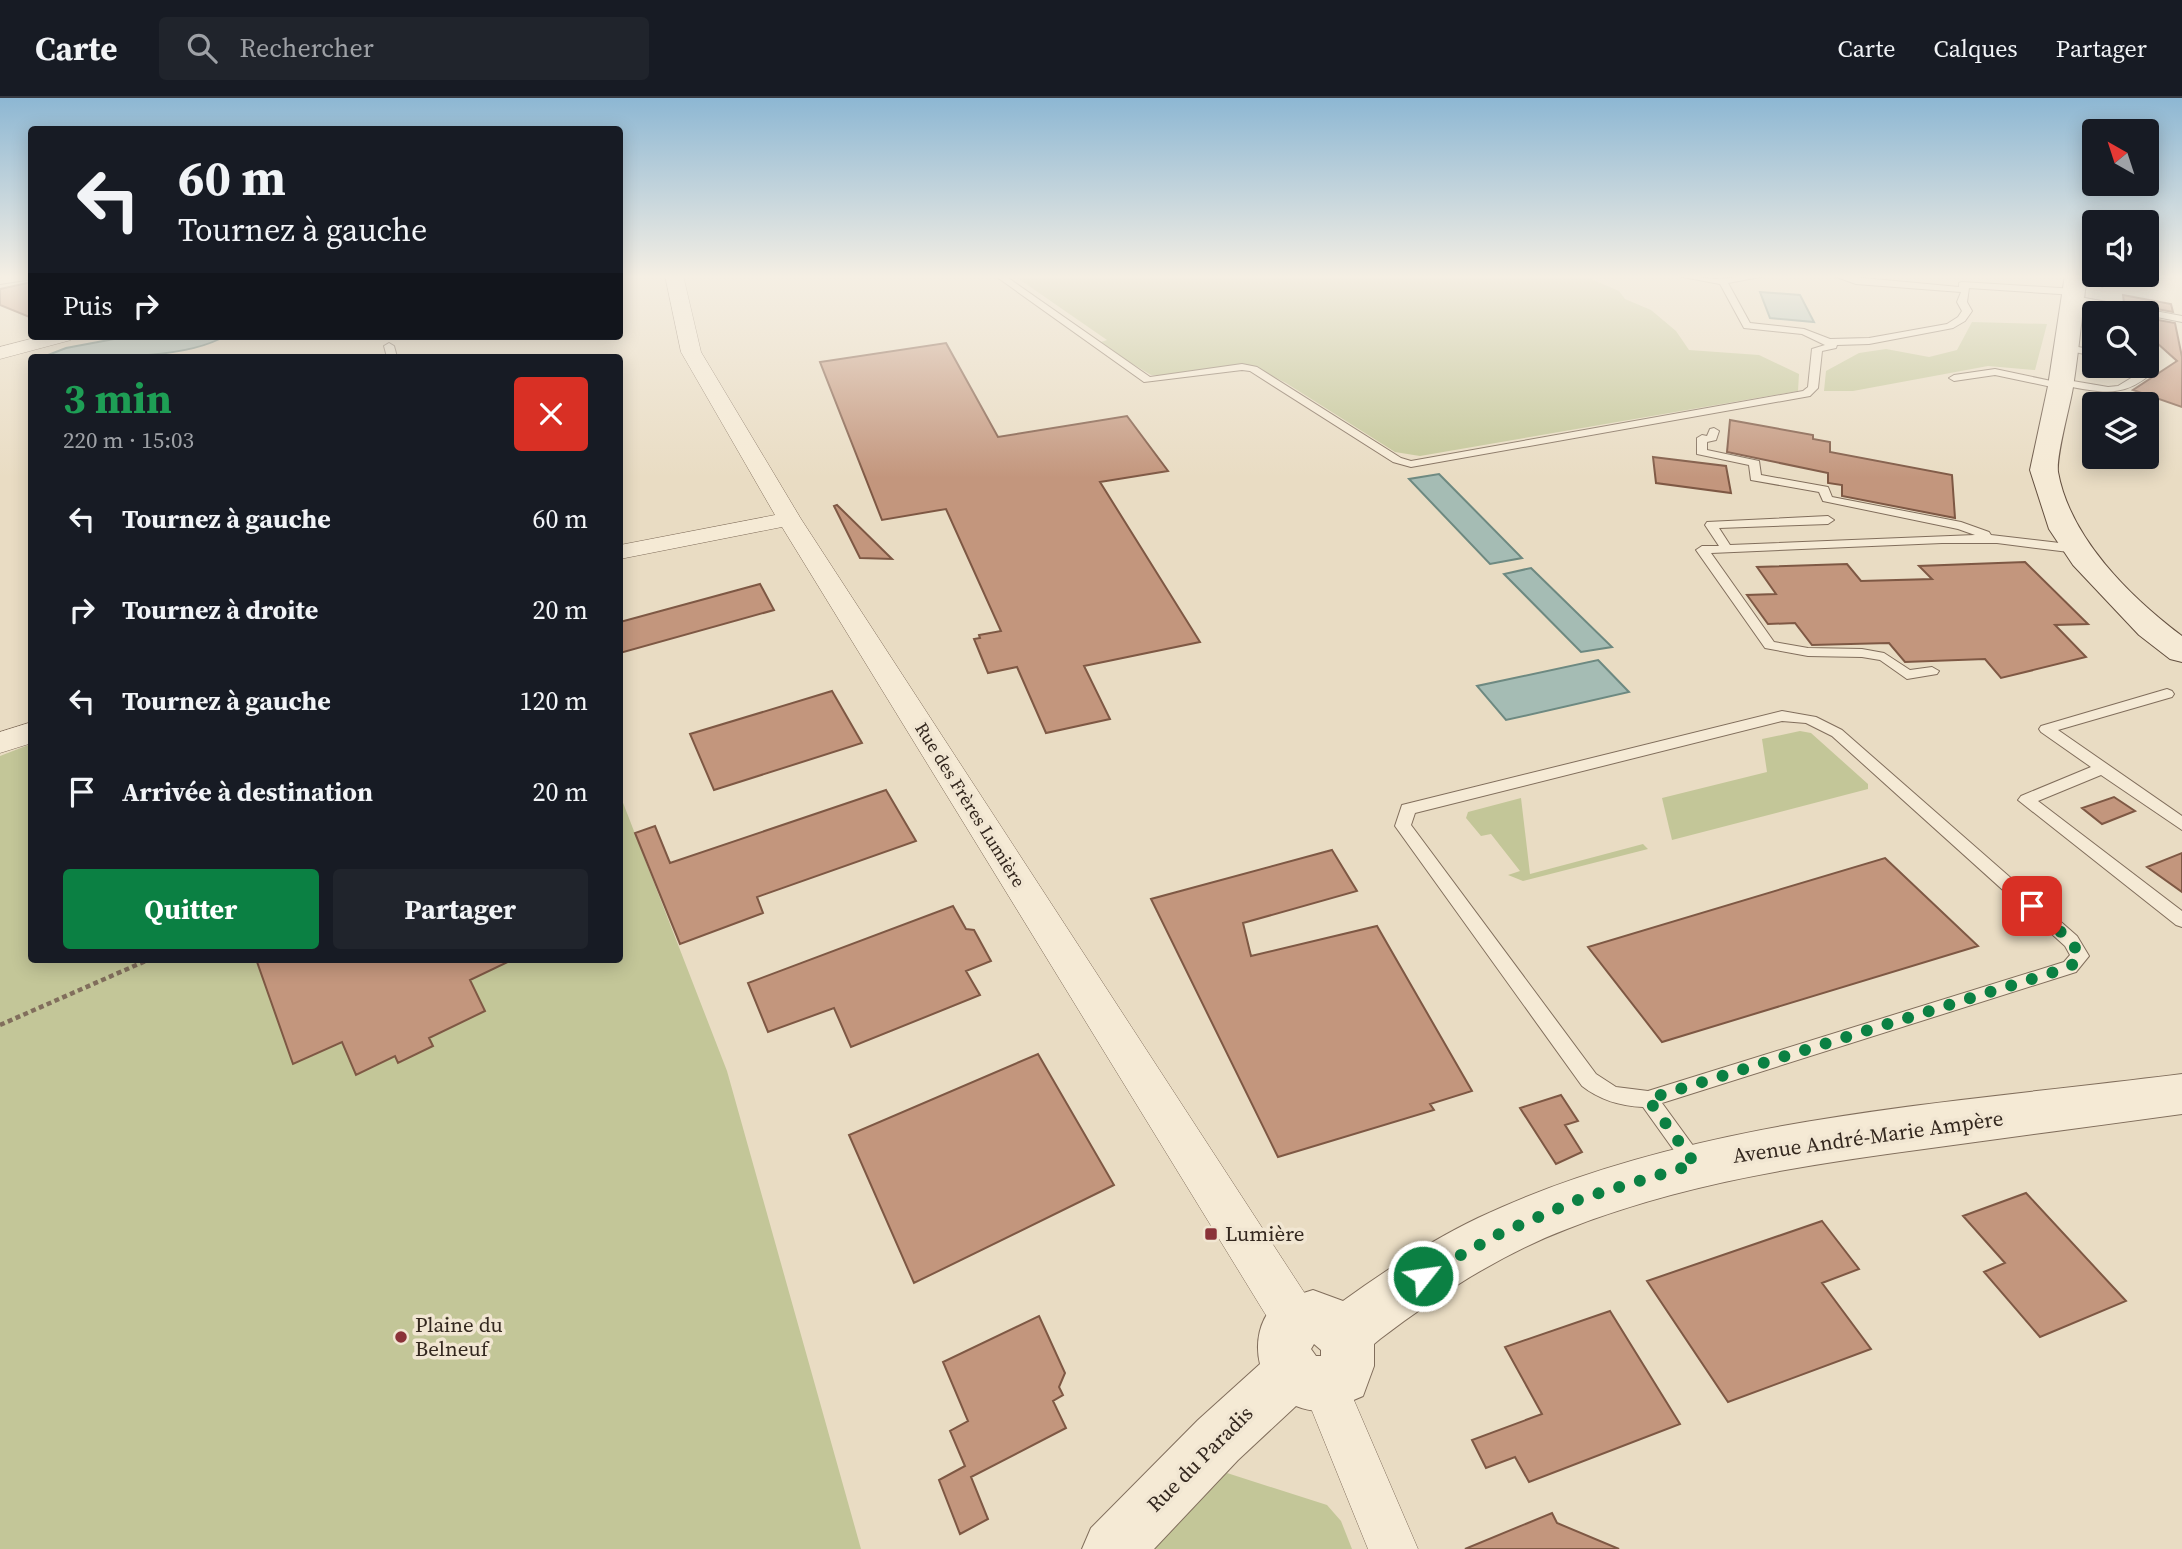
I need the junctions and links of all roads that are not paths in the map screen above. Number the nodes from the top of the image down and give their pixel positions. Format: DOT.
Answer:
graph roads {
  1 [pos="39,343"];
  2 [pos="689,343"];
  3 [pos="1092,343"];
  4 [pos="1830,343"];
  5 [pos="389,346"];
  6 [pos="2081,351"];
  7 [pos="0,353"];
  8 [pos="391,354"];
  9 [pos="1954,377"];
  10 [pos="2138,378"];
  11 [pos="2061,384"];
  12 [pos="1714,432"];
  13 [pos="789,519"];
  14 [pos="1828,520"];
  15 [pos="1997,539"];
  16 [pos="1727,549"];
  17 [pos="2077,549"];
  18 [pos="623,551"];
  19 [pos="2182,652"];
  20 [pos="1932,671"];
  21 [pos="2167,694"];
  22 [pos="28,733"];
  23 [pos="0,743"];
  24 [pos="2101,769"];
  25 [pos="2182,824"];
  26 [pos="2182,920"];
  27 [pos="2182,1094"];
  28 [pos="1648,1099"];
  29 [pos="1695,1164"];
  30 [pos="1314,1353"];
  31 [pos="1112,1549"];
  32 [pos="1392,1549"];
  1 -- 7 [label="street"];
  2 -- 13 [label="street, Rue des Frères Lumière"];
  3 -- 4 [label="lane"];
  5 -- 8 [label="lane"];
  6 -- 11 [label="main road"];
  9 -- 11 [label="lane"];
  10 -- 11 [label="lane"];
  11 -- 17 [label="main road"];
  12 -- 15 [label="lane"];
  13 -- 18 [label="street"];
  13 -- 30 [label="street, Rue des Frères Lumière"];
  14 -- 16 [label="lane"];
  15 -- 16 [label="lane"];
  15 -- 17 [label="lane"];
  16 -- 20 [label="lane"];
  17 -- 19 [label="main road"];
  21 -- 24 [label="lane"];
  22 -- 23 [label="street"];
  24 -- 25 [label="lane"];
  24 -- 26 [label="lane"];
  27 -- 29 [label="main road, Avenue André-Marie Ampère"];
  28 -- 28 [label="lane"];
  28 -- 29 [label="lane"];
  29 -- 30 [label="main road, Avenue André-Marie Ampère"];
  30 -- 31 [label="main road, Rue du Paradis"];
  30 -- 32 [label="street, Rue des Frères Lumière"];
}
